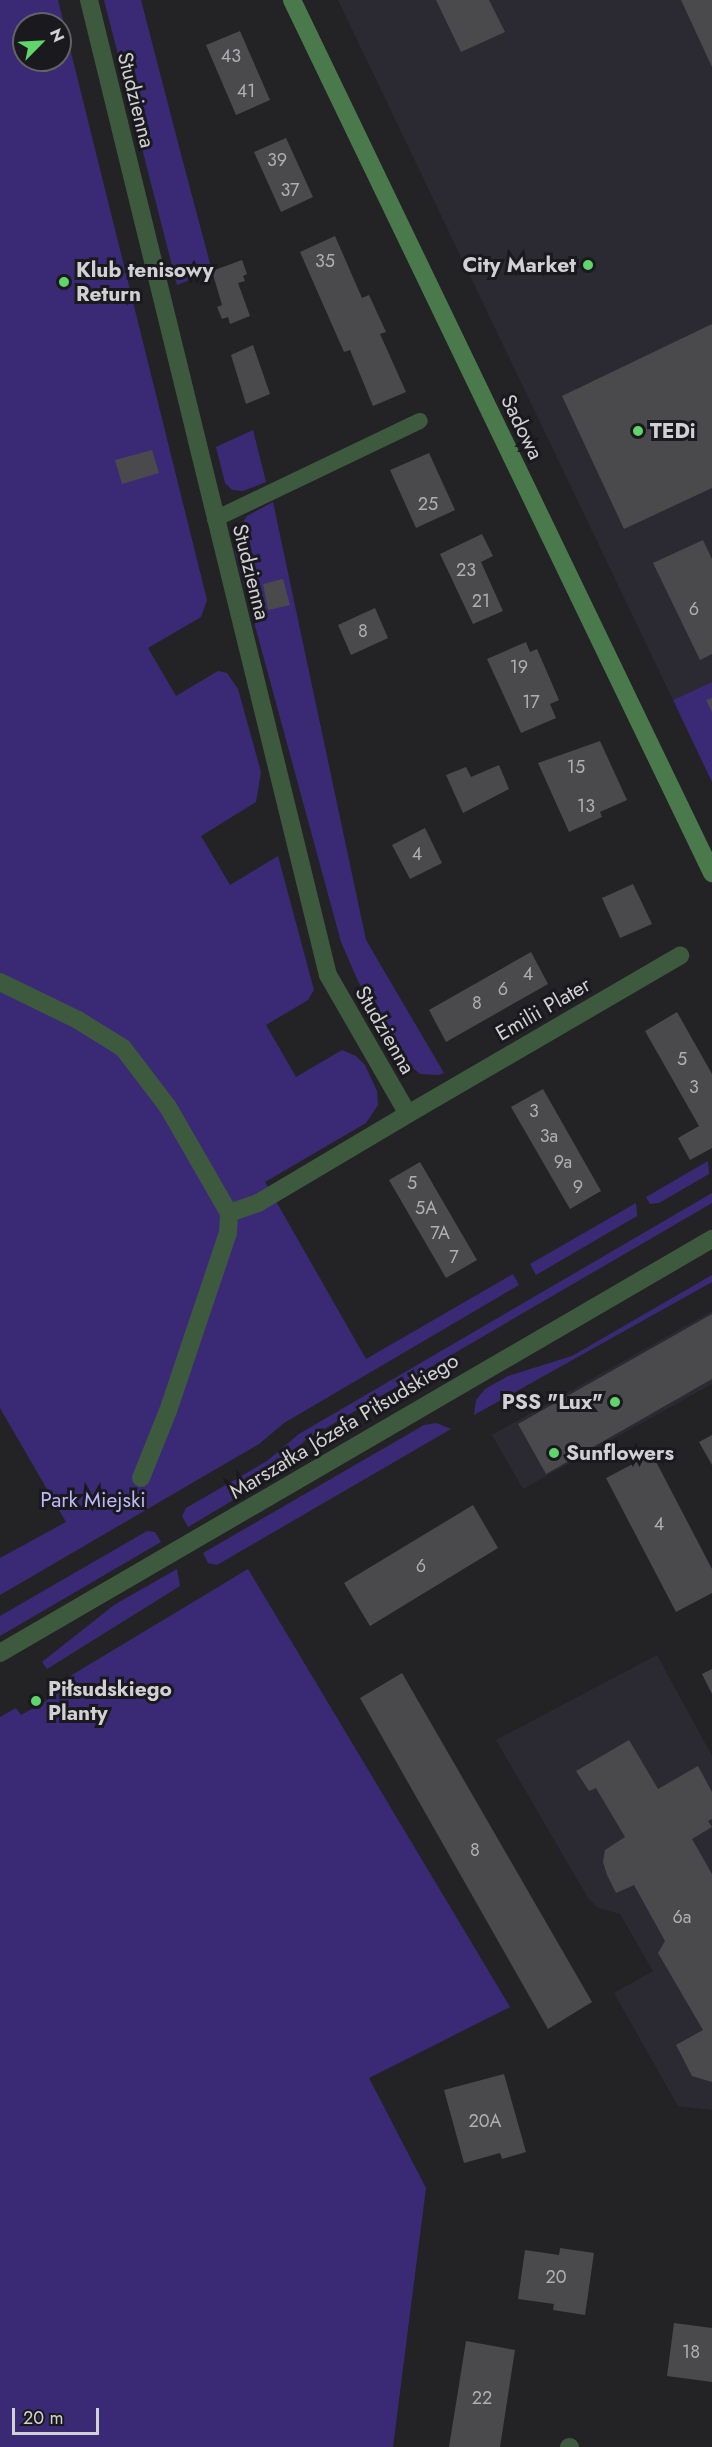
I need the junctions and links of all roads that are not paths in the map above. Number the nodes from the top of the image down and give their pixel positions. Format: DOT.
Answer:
graph roads {
  1 [pos="89,0"];
  2 [pos="292,0"];
  3 [pos="420,421"];
  4 [pos="215,519"];
  5 [pos="712,873"];
  6 [pos="680,956"];
  7 [pos="0,982"];
  8 [pos="408,1114"];
  9 [pos="229,1213"];
  10 [pos="712,1239"];
  11 [pos="141,1478"];
  12 [pos="0,1653"];
  1 -- 4 [label="street, Studzienna"];
  2 -- 5 [label="main road, Sadowa"];
  3 -- 4 [label="lane"];
  4 -- 8 [label="street, Studzienna"];
  6 -- 8 [label="street, Emilii Plater"];
  7 -- 9 [label="street"];
  8 -- 9 [label="street"];
  9 -- 11 [label="street"];
  10 -- 12 [label="street, Marszałka Józefa Piłsudskiego"];
}
